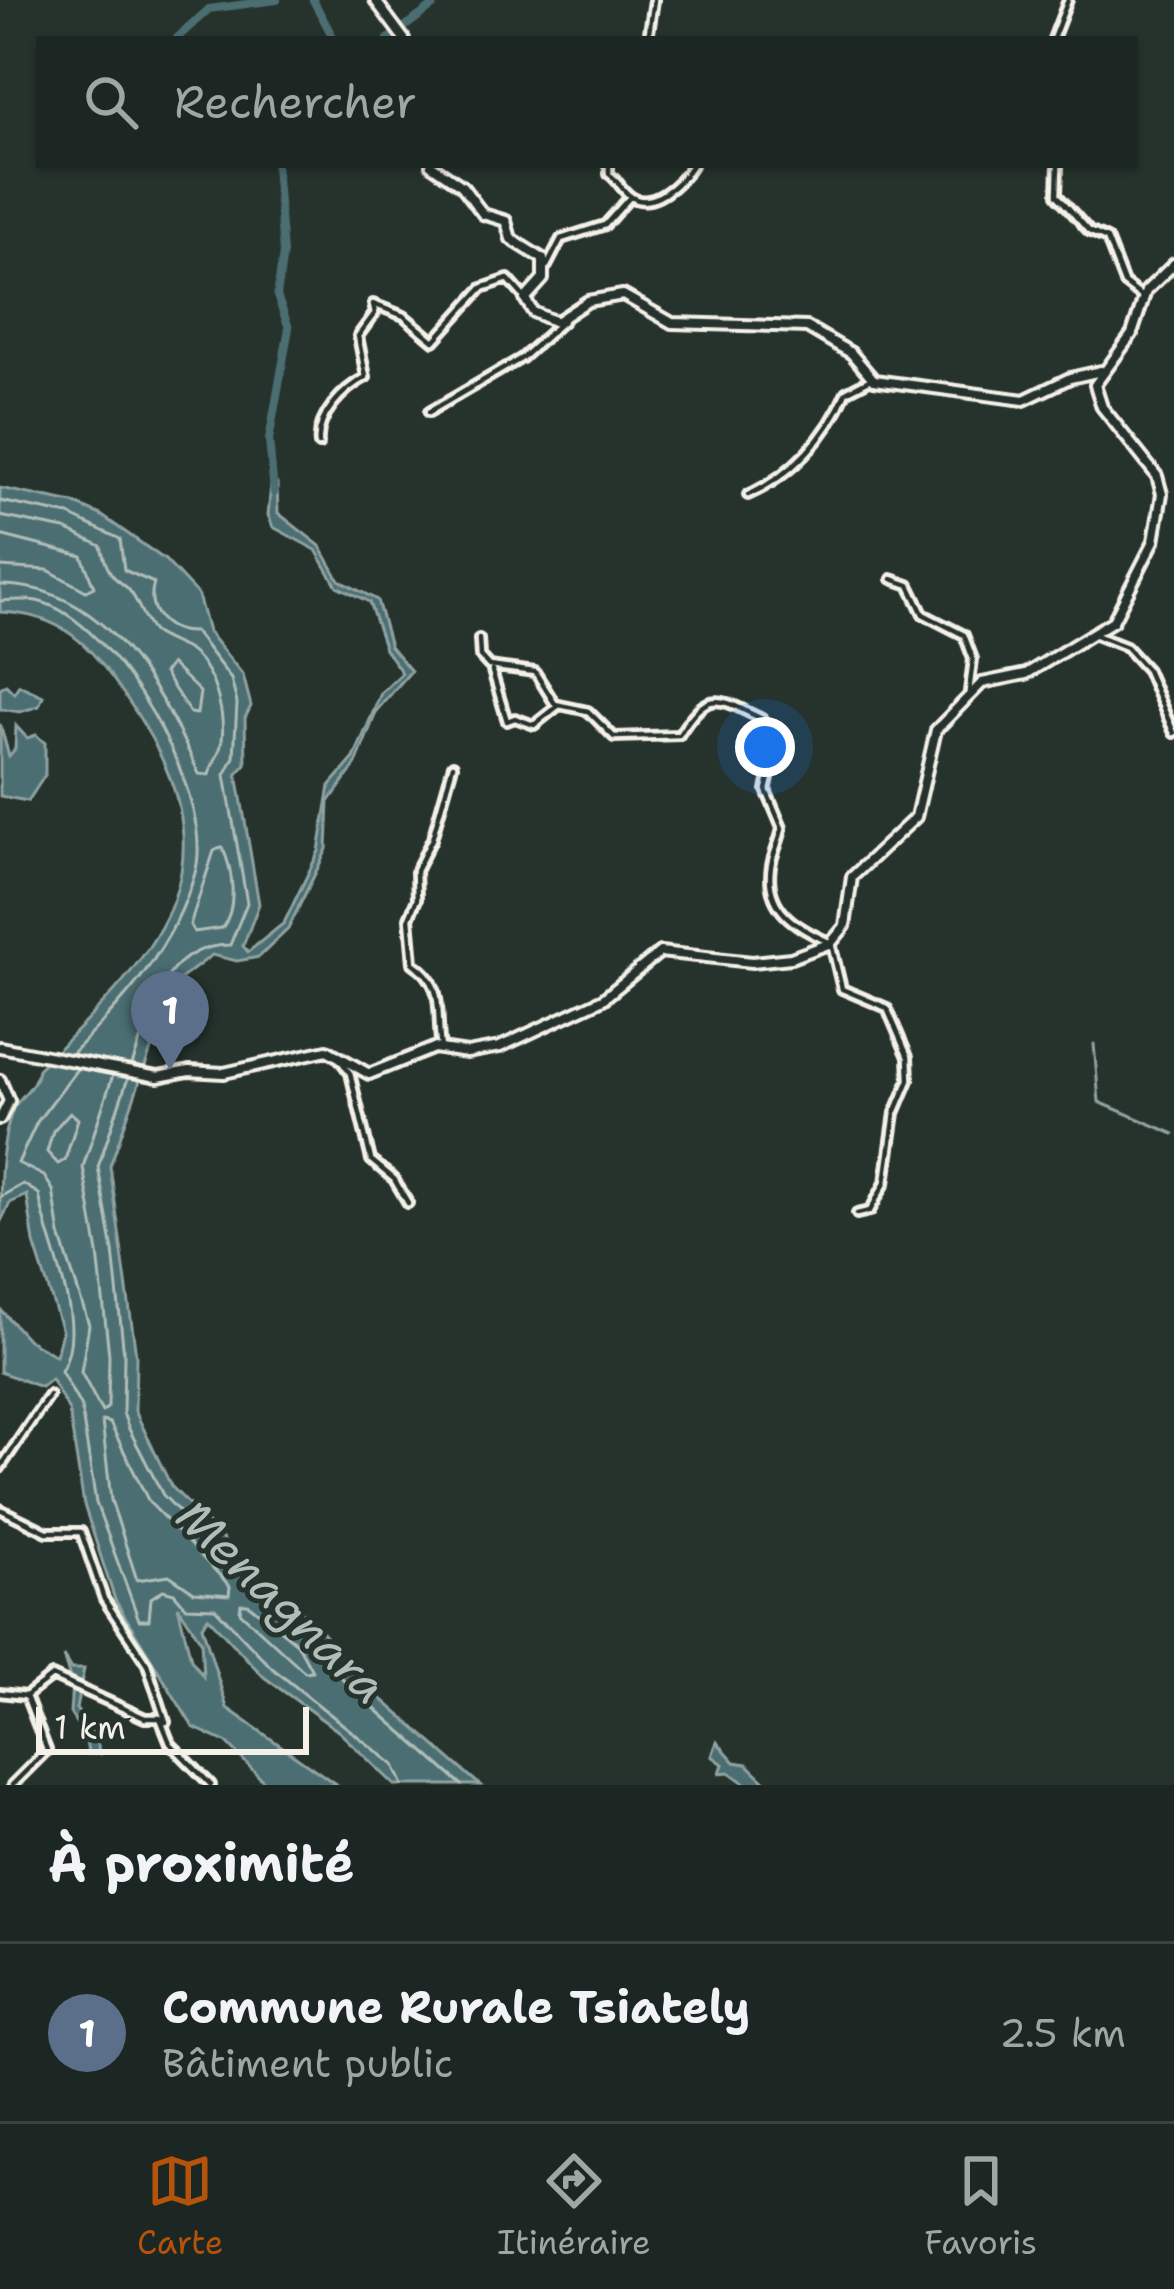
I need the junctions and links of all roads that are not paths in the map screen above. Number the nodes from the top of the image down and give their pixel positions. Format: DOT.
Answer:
graph roads {
  1 [pos="375,0"];
  2 [pos="654,0"];
  3 [pos="1068,0"];
  4 [pos="402,36"];
  5 [pos="648,36"];
  6 [pos="1054,36"];
  7 [pos="435,168"];
  8 [pos="609,168"];
  9 [pos="689,168"];
  10 [pos="1058,168"];
  11 [pos="630,197"];
  12 [pos="1174,264"];
  13 [pos="547,266"];
  14 [pos="1143,298"];
  15 [pos="525,299"];
  16 [pos="564,320"];
  17 [pos="1102,371"];
  18 [pos="871,379"];
  19 [pos="428,412"];
  20 [pos="319,444"];
  21 [pos="748,494"];
  22 [pos="892,579"];
  23 [pos="1093,634"];
  24 [pos="479,639"];
  25 [pos="492,667"];
  26 [pos="967,697"];
  27 [pos="558,706"];
  28 [pos="1174,734"];
  29 [pos="453,766"];
  30 [pos="831,943"];
  31 [pos="5,1048"];
  32 [pos="441,1048"];
  33 [pos="326,1050"];
  34 [pos="0,1080"];
  35 [pos="0,1119"];
  36 [pos="408,1203"];
  37 [pos="857,1214"];
  38 [pos="49,1396"];
  39 [pos="0,1468"];
  40 [pos="0,1509"];
  41 [pos="0,1694"];
  42 [pos="26,1696"];
  43 [pos="166,1722"];
  44 [pos="12,1785"];
  45 [pos="211,1785"];
  1 -- 4 [label="main road"];
  2 -- 5 [label="street"];
  3 -- 6 [label="street"];
  7 -- 13 [label="main road"];
  8 -- 11 [label="street"];
  9 -- 11 [label="street"];
  10 -- 14 [label="street"];
  11 -- 13 [label="street"];
  12 -- 14 [label="main road"];
  13 -- 15 [label="main road"];
  14 -- 17 [label="main road"];
  15 -- 16 [label="main road"];
  15 -- 20 [label="street"];
  16 -- 18 [label="main road"];
  16 -- 19 [label="street"];
  17 -- 18 [label="main road"];
  17 -- 23 [label="main road"];
  18 -- 21 [label="street"];
  22 -- 26 [label="street"];
  23 -- 26 [label="main road"];
  23 -- 28 [label="street"];
  24 -- 25 [label="street"];
  25 -- 27 [label="street"];
  25 -- 27 [label="street"];
  26 -- 30 [label="main road"];
  27 -- 30 [label="street"];
  29 -- 32 [label="street"];
  30 -- 32 [label="main road"];
  30 -- 37 [label="street"];
  31 -- 33 [label="main road"];
  32 -- 33 [label="main road"];
  33 -- 36 [label="street"];
  34 -- 35 [label="main road"];
  38 -- 39 [label="street"];
  40 -- 43 [label="street"];
  41 -- 42 [label="street"];
  42 -- 43 [label="street"];
  42 -- 44 [label="street"];
  43 -- 45 [label="street"];
}
